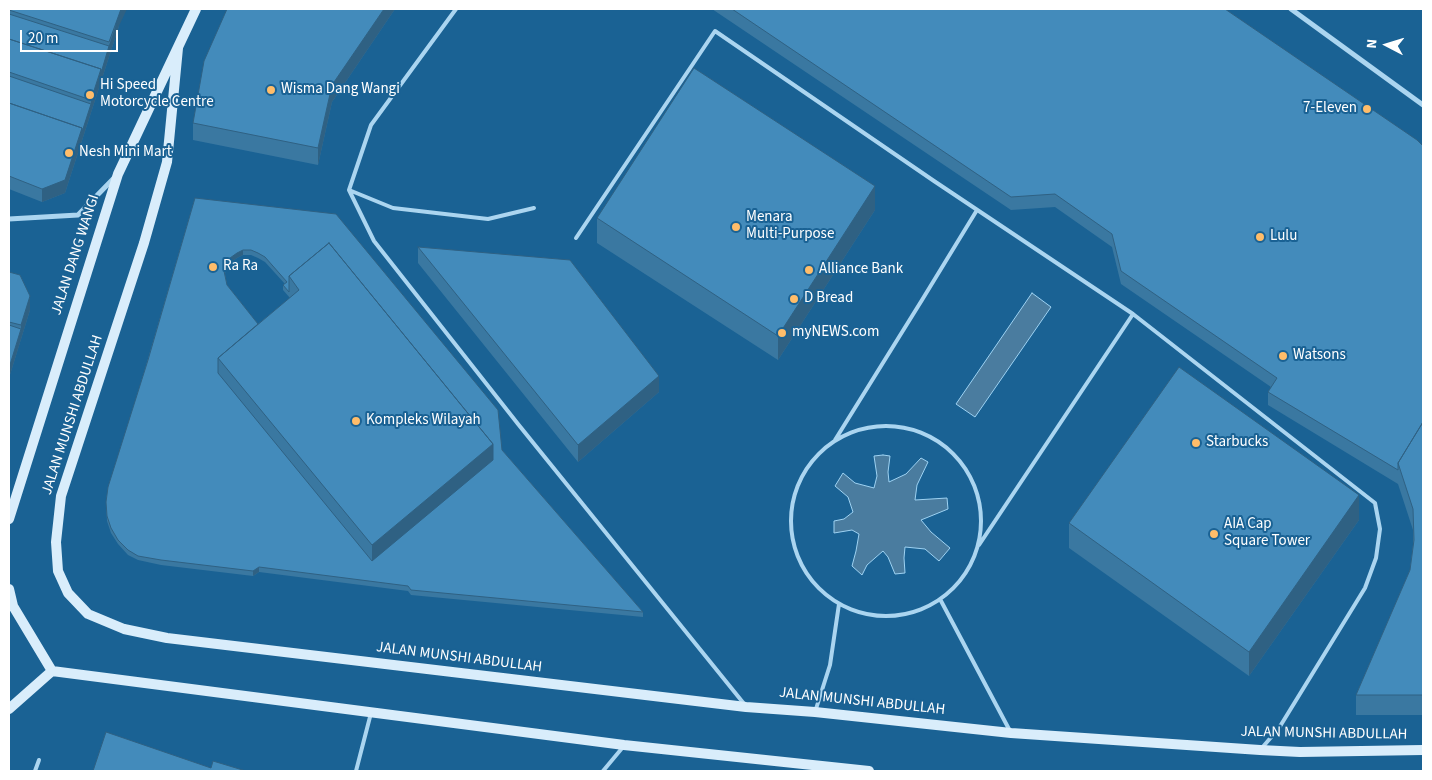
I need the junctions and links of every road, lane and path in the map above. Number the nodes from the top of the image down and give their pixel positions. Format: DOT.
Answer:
graph roads {
  1 [pos="196,9"];
  2 [pos="456,9"];
  3 [pos="1290,9"];
  4 [pos="178,48"];
  5 [pos="1423,105"];
  6 [pos="118,174"];
  7 [pos="349,190"];
  8 [pos="534,208"];
  9 [pos="977,210"];
  10 [pos="9,219"];
  11 [pos="576,238"];
  12 [pos="1133,314"];
  13 [pos="834,440"];
  14 [pos="9,519"];
  15 [pos="978,547"];
  16 [pos="9,588"];
  17 [pos="940,600"];
  18 [pos="839,604"];
  19 [pos="52,670"];
  20 [pos="746,707"];
  21 [pos="9,709"];
  22 [pos="372,712"];
  23 [pos="815,712"];
  24 [pos="1011,732"];
  25 [pos="624,745"];
  26 [pos="1260,750"];
  27 [pos="1423,750"];
  28 [pos="39,760"];
  29 [pos="35,771"];
  30 [pos="356,771"];
  31 [pos="603,771"];
  32 [pos="864,771"];
  1 -- 4 [label="street, JALAN DANG WANGI"];
  2 -- 7 [label="lane"];
  3 -- 5 [label="street"];
  4 -- 6 [label="street, JALAN DANG WANGI"];
  4 -- 20 [label="street, JALAN MUNSHI ABDULLAH"];
  6 -- 10 [label="street"];
  6 -- 14 [label="street, JALAN DANG WANGI"];
  7 -- 8 [label="lane"];
  7 -- 20 [label="lane"];
  9 -- 11 [label="lane"];
  9 -- 12 [label="lane"];
  9 -- 13 [label="lane"];
  12 -- 15 [label="lane"];
  12 -- 26 [label="lane"];
  13 -- 15 [label="lane"];
  13 -- 18 [label="lane"];
  15 -- 17 [label="lane"];
  16 -- 19 [label="street"];
  17 -- 18 [label="lane"];
  17 -- 24 [label="lane"];
  18 -- 23 [label="lane"];
  19 -- 21 [label="street"];
  19 -- 22 [label="street"];
  20 -- 23 [label="street, JALAN MUNSHI ABDULLAH"];
  22 -- 25 [label="street"];
  22 -- 30 [label="lane"];
  23 -- 24 [label="street, JALAN MUNSHI ABDULLAH"];
  24 -- 26 [label="street, JALAN MUNSHI ABDULLAH"];
  25 -- 31 [label="lane"];
  25 -- 32 [label="street"];
  26 -- 27 [label="street, JALAN MUNSHI ABDULLAH"];
  28 -- 29 [label="lane"];
}
